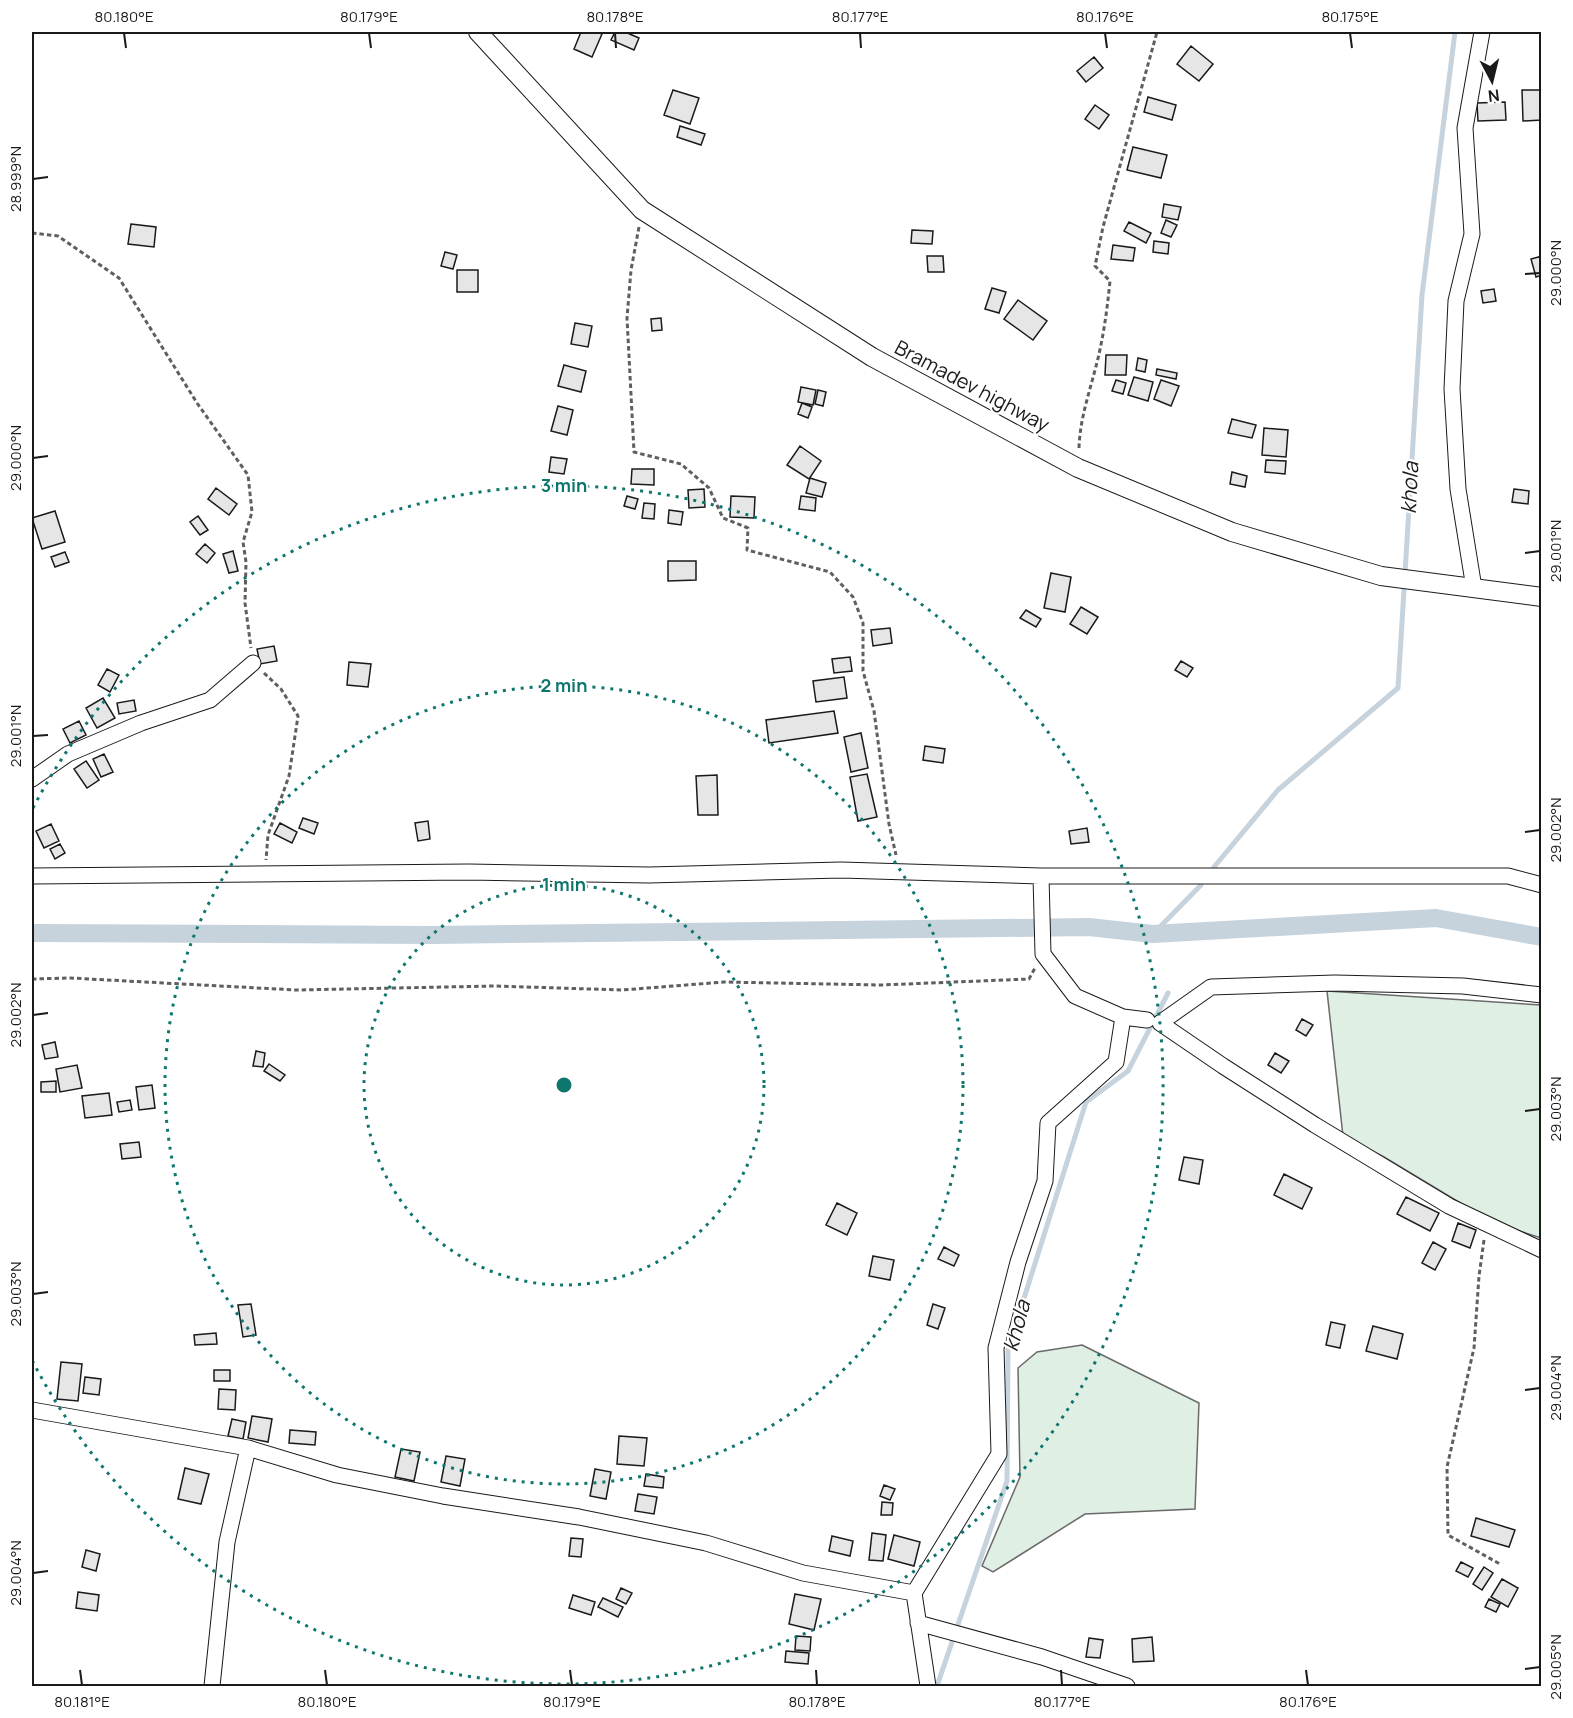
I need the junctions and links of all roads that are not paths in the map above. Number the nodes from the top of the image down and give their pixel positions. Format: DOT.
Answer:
graph roads {
  1 [pos="478,32"];
  2 [pos="1482,32"];
  3 [pos="1474,588"];
  4 [pos="1542,597"];
  5 [pos="253,663"];
  6 [pos="32,779"];
  7 [pos="32,876"];
  8 [pos="1041,876"];
  9 [pos="1542,885"];
  10 [pos="1542,995"];
  11 [pos="1123,1017"];
  12 [pos="1147,1020"];
  13 [pos="1542,1250"];
  14 [pos="32,1410"];
  15 [pos="248,1448"];
  16 [pos="914,1593"];
  17 [pos="918,1623"];
  18 [pos="212,1686"];
  19 [pos="928,1686"];
  20 [pos="1127,1686"];
  1 -- 3 [label="street, Bramadev highway"];
  2 -- 3 [label="street"];
  3 -- 4 [label="street, Bramadev highway"];
  5 -- 6 [label="street"];
  7 -- 8 [label="street"];
  8 -- 9 [label="street"];
  8 -- 11 [label="street"];
  10 -- 13 [label="street"];
  11 -- 12 [label="street"];
  11 -- 16 [label="street"];
  14 -- 15 [label="street"];
  15 -- 16 [label="street"];
  15 -- 18 [label="street"];
  16 -- 17 [label="street"];
  17 -- 19 [label="street"];
  17 -- 20 [label="street"];
}
